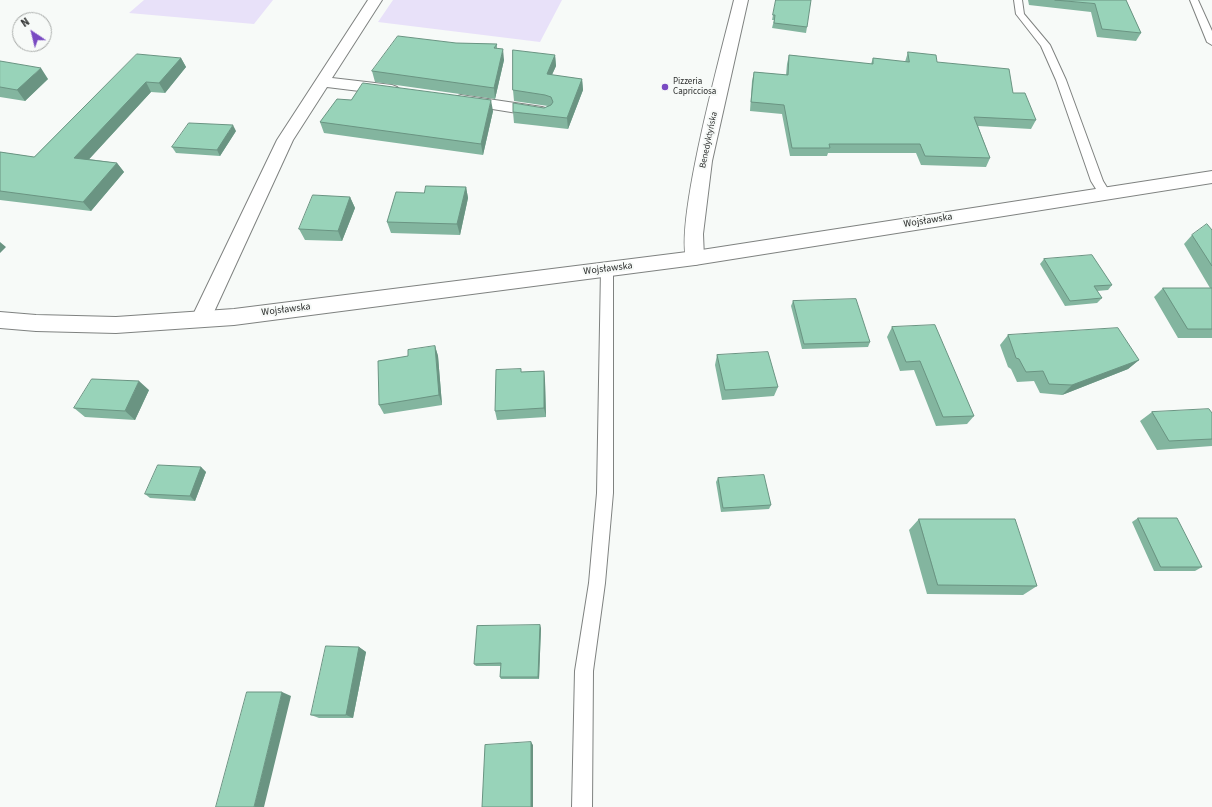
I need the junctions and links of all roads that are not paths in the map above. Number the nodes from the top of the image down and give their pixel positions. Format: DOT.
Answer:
graph roads {
  1 [pos="374,0"];
  2 [pos="741,0"];
  3 [pos="1018,0"];
  4 [pos="1194,0"];
  5 [pos="1212,42"];
  6 [pos="323,82"];
  7 [pos="403,92"];
  8 [pos="450,98"];
  9 [pos="545,112"];
  10 [pos="1212,177"];
  11 [pos="1105,194"];
  12 [pos="695,258"];
  13 [pos="607,269"];
  14 [pos="0,320"];
  15 [pos="201,320"];
  16 [pos="582,807"];
  1 -- 6 [label="street"];
  2 -- 12 [label="street, Benedyktyńska"];
  3 -- 11 [label="lane"];
  4 -- 5 [label="lane"];
  6 -- 7 [label="street"];
  6 -- 15 [label="street"];
  8 -- 9 [label="street"];
  10 -- 11 [label="street, Wojsławska"];
  11 -- 12 [label="street, Wojsławska"];
  12 -- 13 [label="street, Wojsławska"];
  13 -- 15 [label="street, Wojsławska"];
  13 -- 16 [label="lane"];
  14 -- 15 [label="street, Wojsławska"];
}
